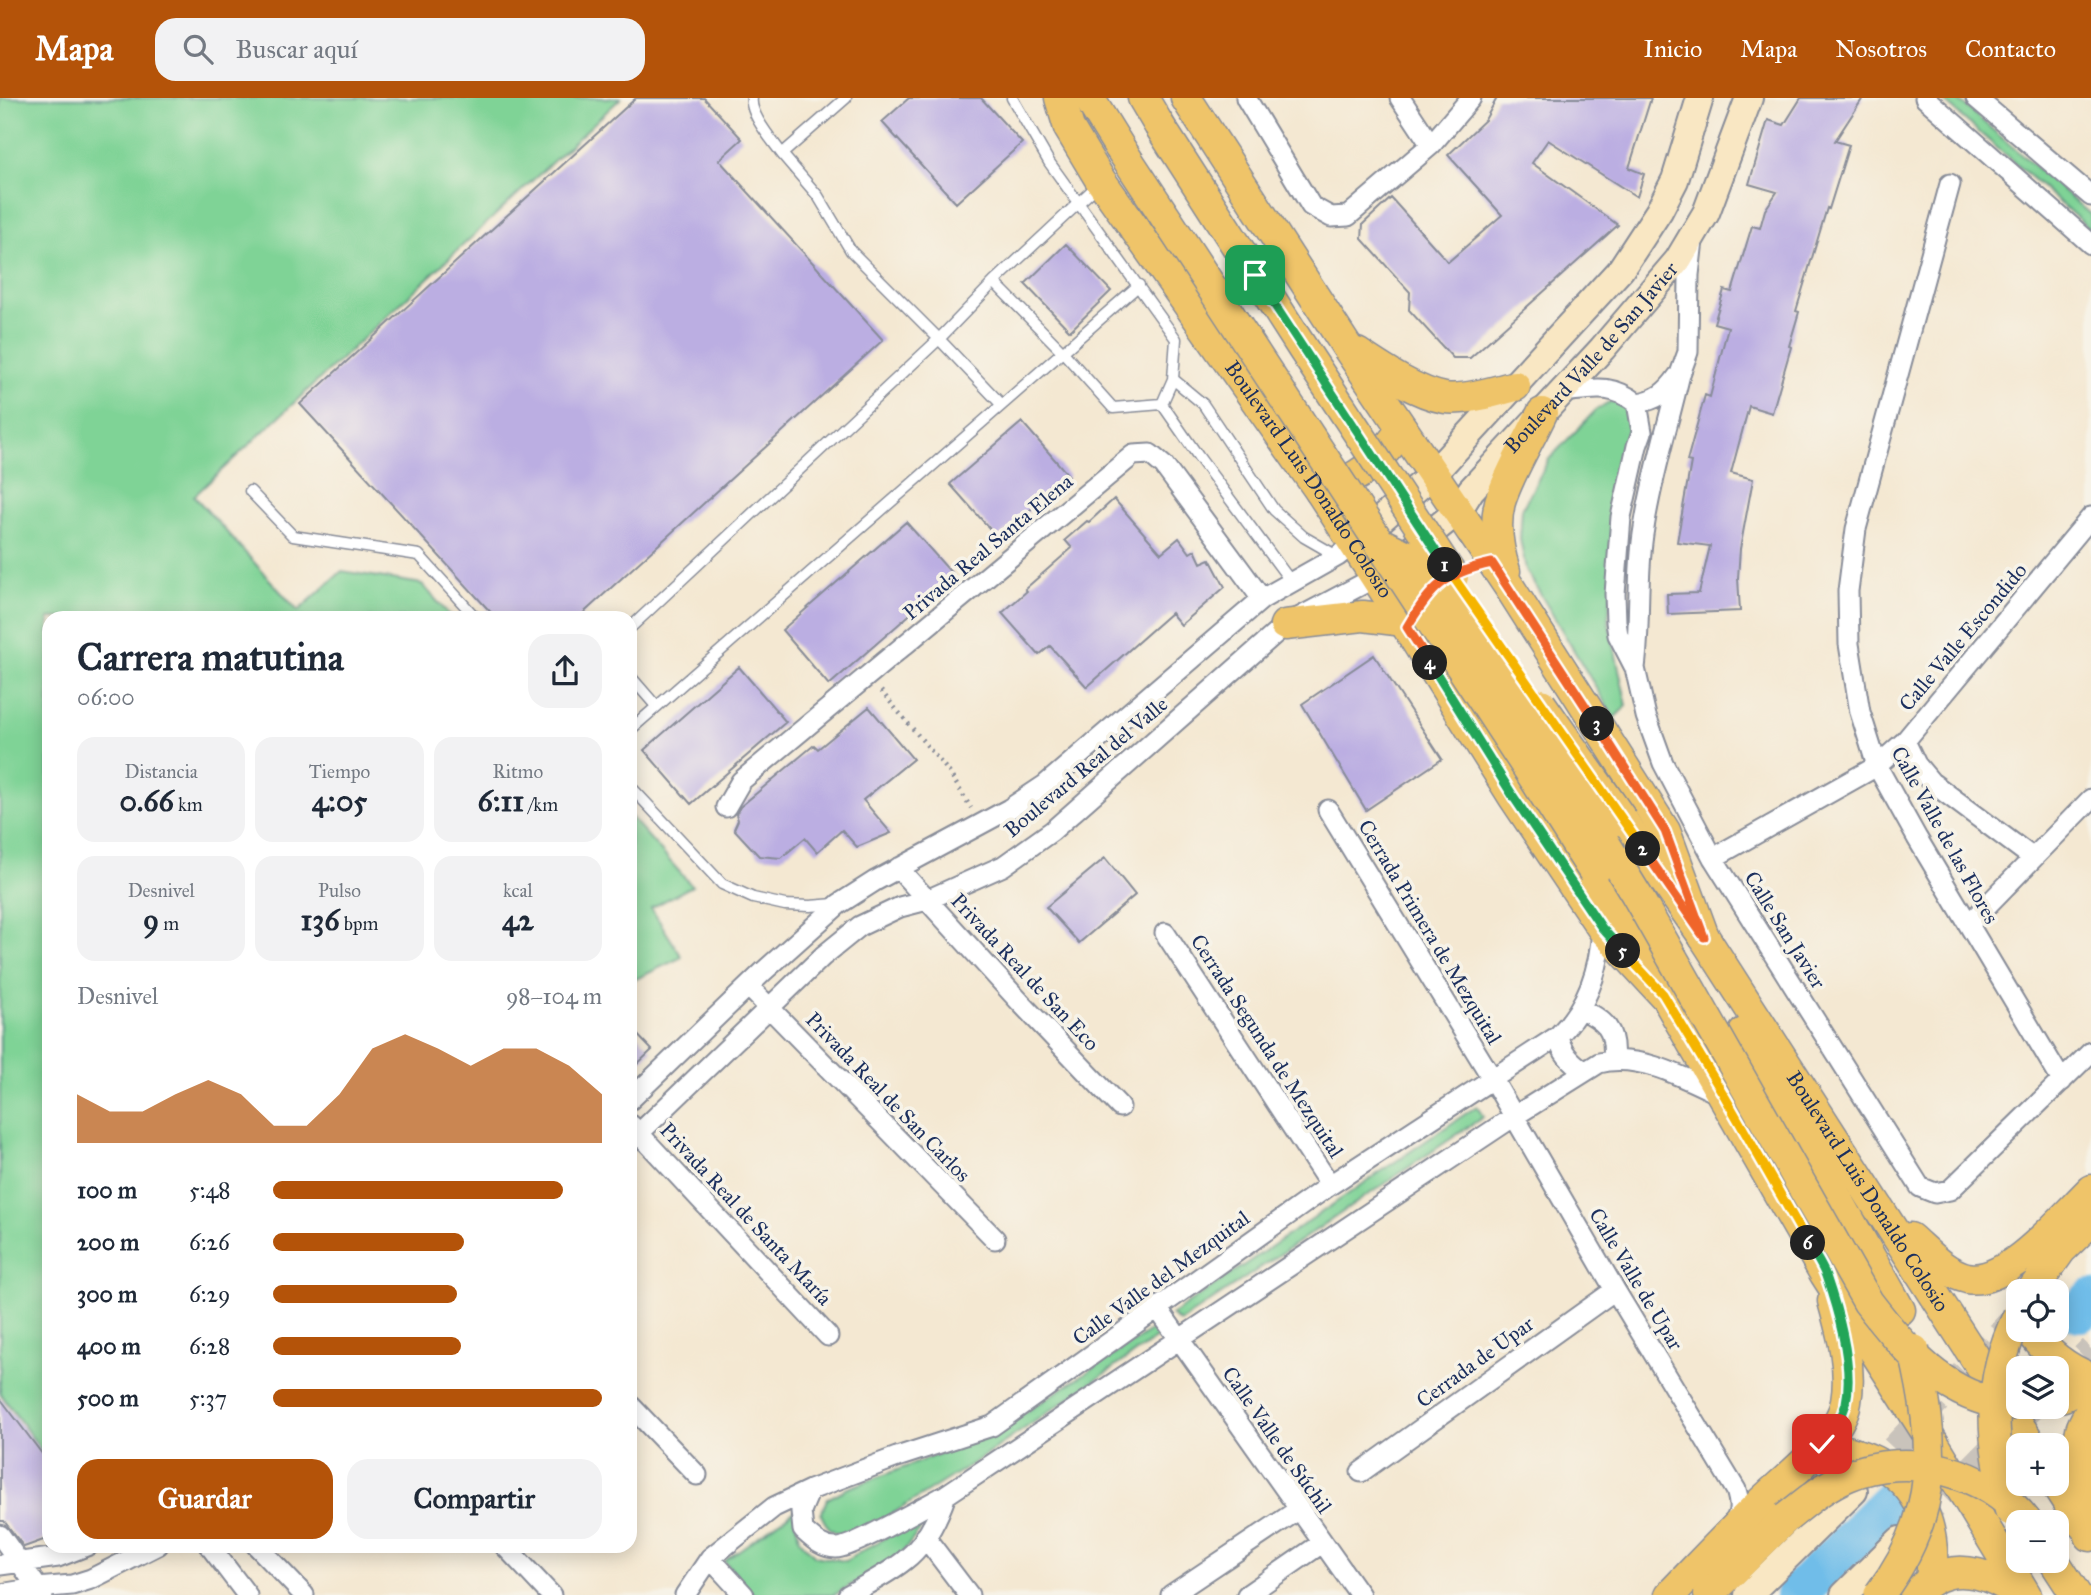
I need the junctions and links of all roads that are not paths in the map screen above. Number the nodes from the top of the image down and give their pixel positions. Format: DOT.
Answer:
graph roads {
  1 [pos="752,98"];
  2 [pos="846,98"];
  3 [pos="1012,98"];
  4 [pos="1060,98"];
  5 [pos="1089,98"];
  6 [pos="1143,98"];
  7 [pos="1186,98"];
  8 [pos="1246,98"];
  9 [pos="1400,98"];
  10 [pos="1471,98"];
  11 [pos="1700,98"];
  12 [pos="1749,98"];
  13 [pos="1925,98"];
  14 [pos="1976,98"];
  15 [pos="1431,145"];
  16 [pos="782,154"];
  17 [pos="1101,181"];
  18 [pos="1950,184"];
  19 [pos="2091,196"];
  20 [pos="1078,201"];
  21 [pos="1694,235"];
  22 [pos="2091,244"];
  23 [pos="994,282"];
  24 [pos="1139,285"];
  25 [pos="939,339"];
  26 [pos="1347,347"];
  27 [pos="1062,351"];
  28 [pos="1680,374"];
  29 [pos="1174,379"];
  30 [pos="1515,386"];
  31 [pos="1563,392"];
  32 [pos="1637,403"];
  33 [pos="1001,404"];
  34 [pos="1162,404"];
  35 [pos="1542,413"];
  36 [pos="1402,429"];
  37 [pos="1433,474"];
  38 [pos="250,491"];
  39 [pos="1320,491"];
  40 [pos="1458,511"];
  41 [pos="2091,517"];
  42 [pos="1620,527"];
  43 [pos="1644,529"];
  44 [pos="1357,547"];
  45 [pos="1492,563"];
  46 [pos="1376,577"];
  47 [pos="1292,583"];
  48 [pos="1510,588"];
  49 [pos="1615,594"];
  50 [pos="1638,595"];
  51 [pos="1262,599"];
  52 [pos="470,611"];
  53 [pos="637,621"];
  54 [pos="1405,624"];
  55 [pos="1285,625"];
  56 [pos="1635,668"];
  57 [pos="637,684"];
  58 [pos="656,706"];
  59 [pos="637,724"];
  60 [pos="1905,741"];
  61 [pos="1877,766"];
  62 [pos="637,793"];
  63 [pos="2091,799"];
  64 [pos="726,807"];
  65 [pos="1328,810"];
  66 [pos="1713,858"];
  67 [pos="2033,858"];
  68 [pos="898,868"];
  69 [pos="927,900"];
  70 [pos="839,904"];
  71 [pos="1969,924"];
  72 [pos="860,926"];
  73 [pos="1602,928"];
  74 [pos="1165,933"];
  75 [pos="1704,937"];
  76 [pos="1725,970"];
  77 [pos="749,987"];
  78 [pos="1663,994"];
  79 [pos="770,1008"];
  80 [pos="1580,1008"];
  81 [pos="1558,1036"];
  82 [pos="2091,1052"];
  83 [pos="1613,1059"];
  84 [pos="1584,1071"];
  85 [pos="1492,1078"];
  86 [pos="2062,1082"];
  87 [pos="637,1093"];
  88 [pos="1725,1097"];
  89 [pos="1120,1107"];
  90 [pos="1513,1117"];
  91 [pos="637,1129"];
  92 [pos="637,1137"];
  93 [pos="1331,1185"];
  94 [pos="2091,1190"];
  95 [pos="1887,1219"];
  96 [pos="2091,1221"];
  97 [pos="995,1239"];
  98 [pos="2091,1241"];
  99 [pos="2022,1256"];
  100 [pos="1825,1274"];
  101 [pos="2018,1279"];
  102 [pos="2044,1279"];
  103 [pos="2048,1279"];
  104 [pos="1615,1290"];
  105 [pos="1158,1309"];
  106 [pos="828,1336"];
  107 [pos="1179,1339"];
  108 [pos="2008,1342"];
  109 [pos="2039,1342"];
  110 [pos="2091,1381"];
  111 [pos="2069,1393"];
  112 [pos="2006,1404"];
  113 [pos="2091,1410"];
  114 [pos="637,1412"];
  115 [pos="2024,1433"];
  116 [pos="1822,1444"];
  117 [pos="1361,1472"];
  118 [pos="697,1475"];
  119 [pos="810,1490"];
  120 [pos="1854,1491"];
  121 [pos="946,1494"];
  122 [pos="2064,1496"];
  123 [pos="1298,1510"];
  124 [pos="2010,1510"];
  125 [pos="2014,1510"];
  126 [pos="0,1535"];
  127 [pos="925,1537"];
  128 [pos="2090,1537"];
  129 [pos="1899,1540"];
  130 [pos="1322,1544"];
  131 [pos="68,1553"];
  132 [pos="142,1553"];
  133 [pos="215,1553"];
  134 [pos="264,1553"];
  135 [pos="512,1553"];
  136 [pos="710,1558"];
  137 [pos="20,1562"];
  138 [pos="0,1565"];
  139 [pos="2040,1573"];
  140 [pos="2062,1573"];
  141 [pos="1923,1588"];
  142 [pos="40,1591"];
  143 [pos="0,1594"];
  144 [pos="247,1595"];
  145 [pos="304,1595"];
  146 [pos="551,1595"];
  147 [pos="684,1595"];
  148 [pos="744,1595"];
  149 [pos="848,1595"];
  150 [pos="969,1595"];
  151 [pos="1171,1595"];
  152 [pos="1247,1595"];
  153 [pos="1360,1595"];
  154 [pos="1658,1595"];
  155 [pos="1670,1595"];
  156 [pos="1709,1595"];
  157 [pos="1748,1595"];
  158 [pos="1844,1595"];
  159 [pos="1880,1595"];
  160 [pos="2021,1595"];
  161 [pos="2026,1595"];
  162 [pos="2053,1595"];
  163 [pos="2076,1595"];
  1 -- 16 [label="lane"];
  2 -- 16 [label="lane"];
  3 -- 20 [label="lane"];
  4 -- 17 [label="main road, Boulevard Luis Donaldo Colosio"];
  5 -- 44 [label="main road, Boulevard Luis Donaldo Colosio, bridge"];
  6 -- 75 [label="main road, Boulevard Luis Donaldo Colosio, bridge"];
  7 -- 26 [label="main road, Boulevard Luis Donaldo Colosio"];
  8 -- 15 [label="street"];
  9 -- 15 [label="street"];
  10 -- 15 [label="street"];
  11 -- 30 [label="main road, Boulevard Valle de San Javier"];
  12 -- 21 [label="main road, Boulevard Valle de San Javier"];
  13 -- 22 [label="street"];
  14 -- 19 [label="street"];
  16 -- 25 [label="lane"];
  17 -- 20 [label="lane"];
  17 -- 39 [label="main road, Boulevard Luis Donaldo Colosio"];
  18 -- 61 [label="street, Calle Valle de las Flores"];
  20 -- 23 [label="lane"];
  20 -- 24 [label="lane"];
  21 -- 28 [label="street, Calle San Javier"];
  21 -- 31 [label="main road, Boulevard Valle de San Javier"];
  23 -- 25 [label="lane"];
  23 -- 27 [label="lane"];
  24 -- 27 [label="lane"];
  24 -- 29 [label="lane"];
  25 -- 33 [label="lane"];
  25 -- 53 [label="lane"];
  26 -- 30 [label="main road"];
  26 -- 36 [label="main road, Boulevard Luis Donaldo Colosio"];
  27 -- 33 [label="lane"];
  27 -- 34 [label="lane"];
  28 -- 32 [label="street"];
  28 -- 43 [label="street, Calle San Javier"];
  29 -- 34 [label="lane"];
  29 -- 44 [label="lane"];
  30 -- 37 [label="main road, Boulevard Valle de San Javier"];
  31 -- 32 [label="street"];
  31 -- 35 [label="main road, Boulevard Valle de San Javier"];
  32 -- 42 [label="street, Calle San Javier"];
  33 -- 58 [label="lane"];
  34 -- 47 [label="lane"];
  35 -- 40 [label="main road, Boulevard Valle de San Javier"];
  35 -- 48 [label="main road"];
  36 -- 37 [label="main road, Boulevard Luis Donaldo Colosio"];
  36 -- 39 [label="main road"];
  37 -- 40 [label="main road, Boulevard Luis Donaldo Colosio"];
  37 -- 44 [label="main road, Boulevard Valle de San Javier"];
  38 -- 52 [label="lane"];
  39 -- 44 [label="main road, Boulevard Luis Donaldo Colosio"];
  40 -- 45 [label="main road, Boulevard Luis Donaldo Colosio"];
  40 -- 46 [label="main road, Boulevard Valle de San Javier"];
  41 -- 60 [label="street, Calle Valle Escondido"];
  42 -- 43 [label="street"];
  42 -- 49 [label="street, Calle San Javier"];
  43 -- 50 [label="street, Calle San Javier"];
  44 -- 46 [label="main road, Boulevard Luis Donaldo Colosio"];
  44 -- 47 [label="street, Boulevard Real del Valle"];
  44 -- 78 [label="main road, Boulevard Luis Donaldo Colosio, bridge"];
  44 -- 112 [label="main road, bridge"];
  45 -- 48 [label="main road, Boulevard Luis Donaldo Colosio"];
  45 -- 54 [label="main road"];
  46 -- 54 [label="main road, Boulevard Luis Donaldo Colosio"];
  46 -- 55 [label="street, Boulevard Real del Valle"];
  47 -- 51 [label="street, Boulevard Real del Valle"];
  48 -- 75 [label="main road, Boulevard Luis Donaldo Colosio"];
  49 -- 50 [label="street"];
  49 -- 56 [label="street, Calle San Javier"];
  50 -- 56 [label="street, Calle San Javier"];
  51 -- 64 [label="street, Privada Real Santa Elena"];
  51 -- 68 [label="street, Boulevard Real del Valle"];
  54 -- 55 [label="main road"];
  54 -- 73 [label="main road, Boulevard Luis Donaldo Colosio"];
  55 -- 69 [label="street, Boulevard Real del Valle"];
  56 -- 66 [label="street, Calle San Javier"];
  57 -- 58 [label="lane"];
  58 -- 59 [label="lane"];
  60 -- 61 [label="street, Calle Valle Escondido"];
  60 -- 67 [label="street, Calle Valle de las Flores"];
  61 -- 66 [label="street, Calle Valle Escondido"];
  61 -- 71 [label="street, Calle Valle de las Flores"];
  62 -- 70 [label="lane"];
  63 -- 67 [label="street"];
  65 -- 85 [label="street, Cerrada Primera de Mezquital"];
  66 -- 86 [label="street, Calle San Javier"];
  67 -- 71 [label="street"];
  68 -- 69 [label="street, Privada Real de San Eco"];
  68 -- 70 [label="street, Boulevard Real del Valle"];
  69 -- 72 [label="street, Boulevard Real del Valle"];
  69 -- 89 [label="street, Privada Real de San Eco"];
  70 -- 72 [label="street"];
  70 -- 77 [label="street, Boulevard Real del Valle"];
  71 -- 86 [label="street, Calle Valle de las Flores"];
  72 -- 79 [label="street, Boulevard Real del Valle"];
  73 -- 78 [label="main road, Boulevard Luis Donaldo Colosio"];
  73 -- 80 [label="street, Calle Valle del Mezquital"];
  74 -- 93 [label="street, Cerrada Segunda de Mezquital"];
  75 -- 76 [label="main road, Boulevard Luis Donaldo Colosio"];
  76 -- 95 [label="main road, Boulevard Luis Donaldo Colosio"];
  76 -- 159 [label="main road, bridge"];
  77 -- 79 [label="street, Privada Real de San Carlos"];
  77 -- 87 [label="street, Boulevard Real del Valle"];
  78 -- 88 [label="main road, Boulevard Luis Donaldo Colosio"];
  79 -- 91 [label="street, Boulevard Real del Valle"];
  79 -- 97 [label="street, Privada Real de San Carlos"];
  80 -- 81 [label="street, Calle Valle del Mezquital"];
  80 -- 83 [label="street"];
  81 -- 84 [label="street"];
  81 -- 85 [label="street, Calle Valle del Mezquital"];
  82 -- 86 [label="street"];
  83 -- 84 [label="street"];
  83 -- 88 [label="street"];
  84 -- 90 [label="street"];
  85 -- 90 [label="street, Calle Valle de Upar"];
  85 -- 93 [label="street, Calle Valle del Mezquital"];
  88 -- 100 [label="main road, Boulevard Luis Donaldo Colosio"];
  90 -- 104 [label="street, Calle Valle de Upar"];
  90 -- 107 [label="street"];
  92 -- 106 [label="street, Privada Real de Santa María"];
  93 -- 105 [label="street, Calle Valle del Mezquital"];
  94 -- 99 [label="main road"];
  95 -- 99 [label="main road"];
  95 -- 115 [label="main road, Boulevard Luis Donaldo Colosio"];
  96 -- 102 [label="main road"];
  98 -- 103 [label="main road"];
  99 -- 101 [label="main road"];
  100 -- 116 [label="main road"];
  100 -- 161 [label="main road, Boulevard Luis Donaldo Colosio"];
  104 -- 117 [label="street, Cerrada de Upar"];
  104 -- 154 [label="street, Calle Valle de Upar"];
  105 -- 107 [label="street, Calle Valle de Súchil"];
  105 -- 119 [label="street, Calle Valle del Mezquital"];
  107 -- 121 [label="street"];
  107 -- 123 [label="street, Calle Valle de Súchil"];
  108 -- 124 [label="main road, bridge"];
  109 -- 110 [label="main road"];
  110 -- 111 [label="main road"];
  113 -- 128 [label="main road"];
  114 -- 118 [label="street"];
  116 -- 141 [label="main road"];
  116 -- 155 [label="main road"];
  119 -- 121 [label="street"];
  119 -- 136 [label="street, Calle Valle del Mezquital"];
  120 -- 157 [label="main road"];
  121 -- 127 [label="street"];
  122 -- 128 [label="main road"];
  123 -- 130 [label="street, Calle Valle de Súchil"];
  123 -- 151 [label="street"];
  125 -- 156 [label="main road, bridge"];
  126 -- 137 [label="street"];
  127 -- 149 [label="street"];
  127 -- 150 [label="street"];
  129 -- 158 [label="main road"];
  130 -- 152 [label="street"];
  130 -- 153 [label="street, Calle Valle de Súchil"];
  131 -- 137 [label="street"];
  132 -- 142 [label="street"];
  133 -- 144 [label="street"];
  134 -- 145 [label="street"];
  135 -- 146 [label="street"];
  136 -- 147 [label="street, Calle Valle del Mezquital"];
  136 -- 148 [label="street"];
  137 -- 138 [label="street"];
  137 -- 142 [label="street"];
  139 -- 162 [label="main road"];
  140 -- 163 [label="main road"];
  141 -- 160 [label="main road"];
  142 -- 143 [label="street"];
}
